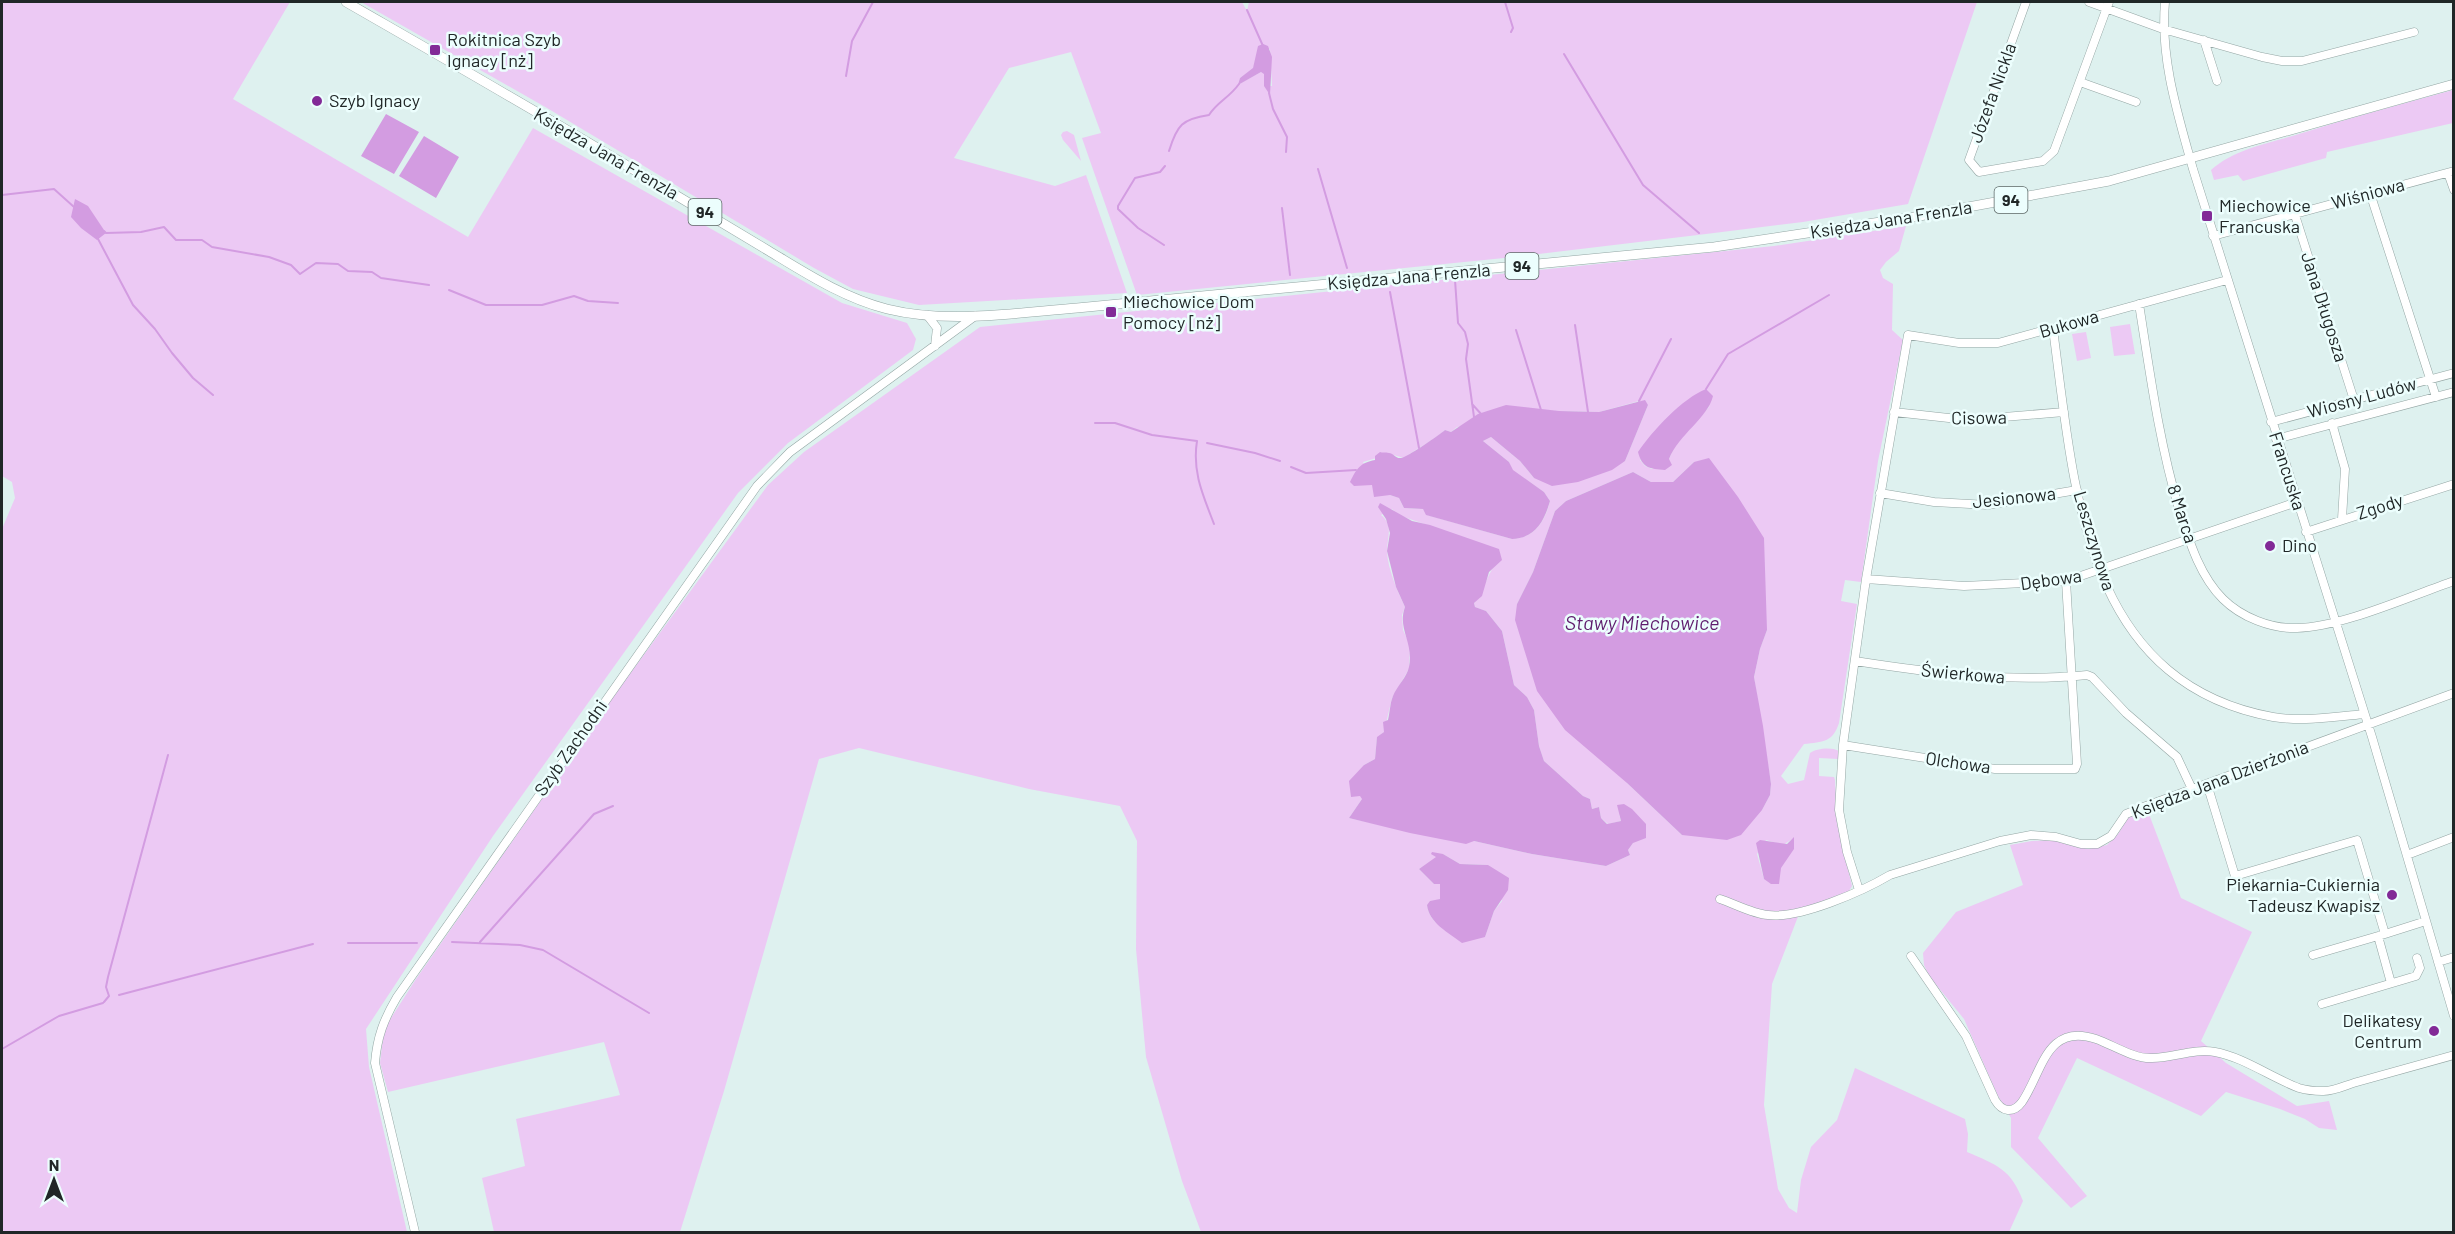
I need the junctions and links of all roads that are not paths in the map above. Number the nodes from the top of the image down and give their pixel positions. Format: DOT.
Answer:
graph roads {
  1 [pos="346,2"];
  2 [pos="2026,2"];
  3 [pos="2089,2"];
  4 [pos="2165,2"];
  5 [pos="2108,5"];
  6 [pos="2163,29"];
  7 [pos="2414,32"];
  8 [pos="2204,40"];
  9 [pos="2217,81"];
  10 [pos="2080,82"];
  11 [pos="2454,84"];
  12 [pos="2136,102"];
  13 [pos="2190,158"];
  14 [pos="2451,172"];
  15 [pos="2454,190"];
  16 [pos="2370,193"];
  17 [pos="2295,215"];
  18 [pos="2213,236"];
  19 [pos="2227,280"];
  20 [pos="2139,304"];
  21 [pos="927,315"];
  22 [pos="977,315"];
  23 [pos="2053,329"];
  24 [pos="935,346"];
  25 [pos="2454,373"];
  26 [pos="2431,379"];
  27 [pos="2454,392"];
  28 [pos="2436,397"];
  29 [pos="2354,400"];
  30 [pos="1894,412"];
  31 [pos="2064,412"];
  32 [pos="2271,422"];
  33 [pos="2332,423"];
  34 [pos="2276,440"];
  35 [pos="2454,484"];
  36 [pos="2077,490"];
  37 [pos="1880,493"];
  38 [pos="2297,502"];
  39 [pos="2342,519"];
  40 [pos="2306,532"];
  41 [pos="2188,538"];
  42 [pos="2100,571"];
  43 [pos="1866,579"];
  44 [pos="2454,580"];
  45 [pos="2066,581"];
  46 [pos="2335,622"];
  47 [pos="1855,661"];
  48 [pos="2071,677"];
  49 [pos="2454,693"];
  50 [pos="2364,714"];
  51 [pos="2367,724"];
  52 [pos="1843,745"];
  53 [pos="2208,784"];
  54 [pos="2192,789"];
  55 [pos="2454,837"];
  56 [pos="2407,855"];
  57 [pos="1859,890"];
  58 [pos="1720,898"];
  59 [pos="2426,921"];
  60 [pos="2382,935"];
  61 [pos="2313,955"];
  62 [pos="1911,956"];
  63 [pos="2454,957"];
  64 [pos="2417,958"];
  65 [pos="2438,962"];
  66 [pos="2391,983"];
  67 [pos="2322,1004"];
  68 [pos="2454,1016"];
  69 [pos="2454,1055"];
  70 [pos="415,1233"];
  1 -- 21 [label="main road, Księdza Jana Frenzla / 94"];
  2 -- 10 [label="street, Józefa Nickla"];
  3 -- 5 [label="street"];
  4 -- 6 [label="street"];
  5 -- 6 [label="street"];
  5 -- 10 [label="street, Józefa Nickla"];
  6 -- 8 [label="street"];
  6 -- 13 [label="street"];
  7 -- 8 [label="street"];
  8 -- 9 [label="street"];
  10 -- 12 [label="street"];
  11 -- 13 [label="main road, Księdza Jana Frenzla / 94"];
  13 -- 18 [label="street, Francuska"];
  13 -- 22 [label="main road, Księdza Jana Frenzla / 94"];
  14 -- 15 [label="street"];
  14 -- 16 [label="street, Wiśniowa"];
  16 -- 17 [label="street, Wiśniowa"];
  16 -- 26 [label="street"];
  17 -- 18 [label="street, Wiśniowa"];
  17 -- 29 [label="street, Jana Długosza"];
  18 -- 19 [label="street, Francuska"];
  19 -- 20 [label="street, Bukowa"];
  19 -- 32 [label="street, Francuska"];
  20 -- 23 [label="street, Bukowa"];
  20 -- 41 [label="street, 8 Marca"];
  21 -- 22 [label="main road, Księdza Jana Frenzla / 94"];
  21 -- 24 [label="street"];
  22 -- 24 [label="street, Szyb Zachodni"];
  23 -- 30 [label="street, Bukowa"];
  23 -- 31 [label="street, Leszczynowa"];
  24 -- 70 [label="street, Szyb Zachodni"];
  25 -- 26 [label="street, Wiosny Ludów"];
  26 -- 28 [label="street"];
  26 -- 29 [label="street, Wiosny Ludów"];
  27 -- 28 [label="street, Wiosny Ludów"];
  28 -- 33 [label="street, Wiosny Ludów"];
  29 -- 32 [label="street, Wiosny Ludów"];
  30 -- 31 [label="street, Cisowa"];
  30 -- 37 [label="street"];
  31 -- 36 [label="street, Leszczynowa"];
  32 -- 34 [label="street, Francuska"];
  33 -- 34 [label="street, Wiosny Ludów"];
  33 -- 39 [label="street"];
  34 -- 38 [label="street, Francuska"];
  35 -- 39 [label="street, Zgody"];
  36 -- 37 [label="street, Jesionowa"];
  36 -- 42 [label="street, Leszczynowa"];
  37 -- 43 [label="street"];
  38 -- 40 [label="street, Francuska"];
  38 -- 41 [label="street, Dębowa"];
  39 -- 40 [label="street, Zgody"];
  40 -- 46 [label="street, Francuska"];
  41 -- 42 [label="street, Dębowa"];
  41 -- 46 [label="street, 8 Marca"];
  42 -- 45 [label="street, Dębowa"];
  42 -- 50 [label="street, Leszczynowa"];
  43 -- 45 [label="street, Dębowa"];
  43 -- 47 [label="street"];
  44 -- 46 [label="street, 8 Marca"];
  45 -- 48 [label="street"];
  46 -- 50 [label="street, Francuska"];
  47 -- 48 [label="street, Świerkowa"];
  47 -- 52 [label="street"];
  48 -- 52 [label="street, Olchowa"];
  48 -- 54 [label="street, Świerkowa"];
  49 -- 51 [label="street, Księdza Jana Dzierżonia"];
  50 -- 51 [label="street, Francuska"];
  51 -- 53 [label="street, Księdza Jana Dzierżonia"];
  51 -- 56 [label="street, Francuska"];
  52 -- 57 [label="street"];
  53 -- 54 [label="street, Księdza Jana Dzierżonia"];
  53 -- 60 [label="street"];
  54 -- 57 [label="street, Księdza Jana Dzierżonia"];
  55 -- 56 [label="street"];
  56 -- 59 [label="street, Francuska"];
  57 -- 58 [label="street, Księdza Jana Dzierżonia"];
  59 -- 60 [label="street"];
  59 -- 65 [label="street, Francuska"];
  60 -- 61 [label="street"];
  60 -- 66 [label="street"];
  62 -- 69 [label="street"];
  63 -- 65 [label="street"];
  64 -- 66 [label="street"];
  65 -- 68 [label="street, Francuska"];
  66 -- 67 [label="street"];
}
